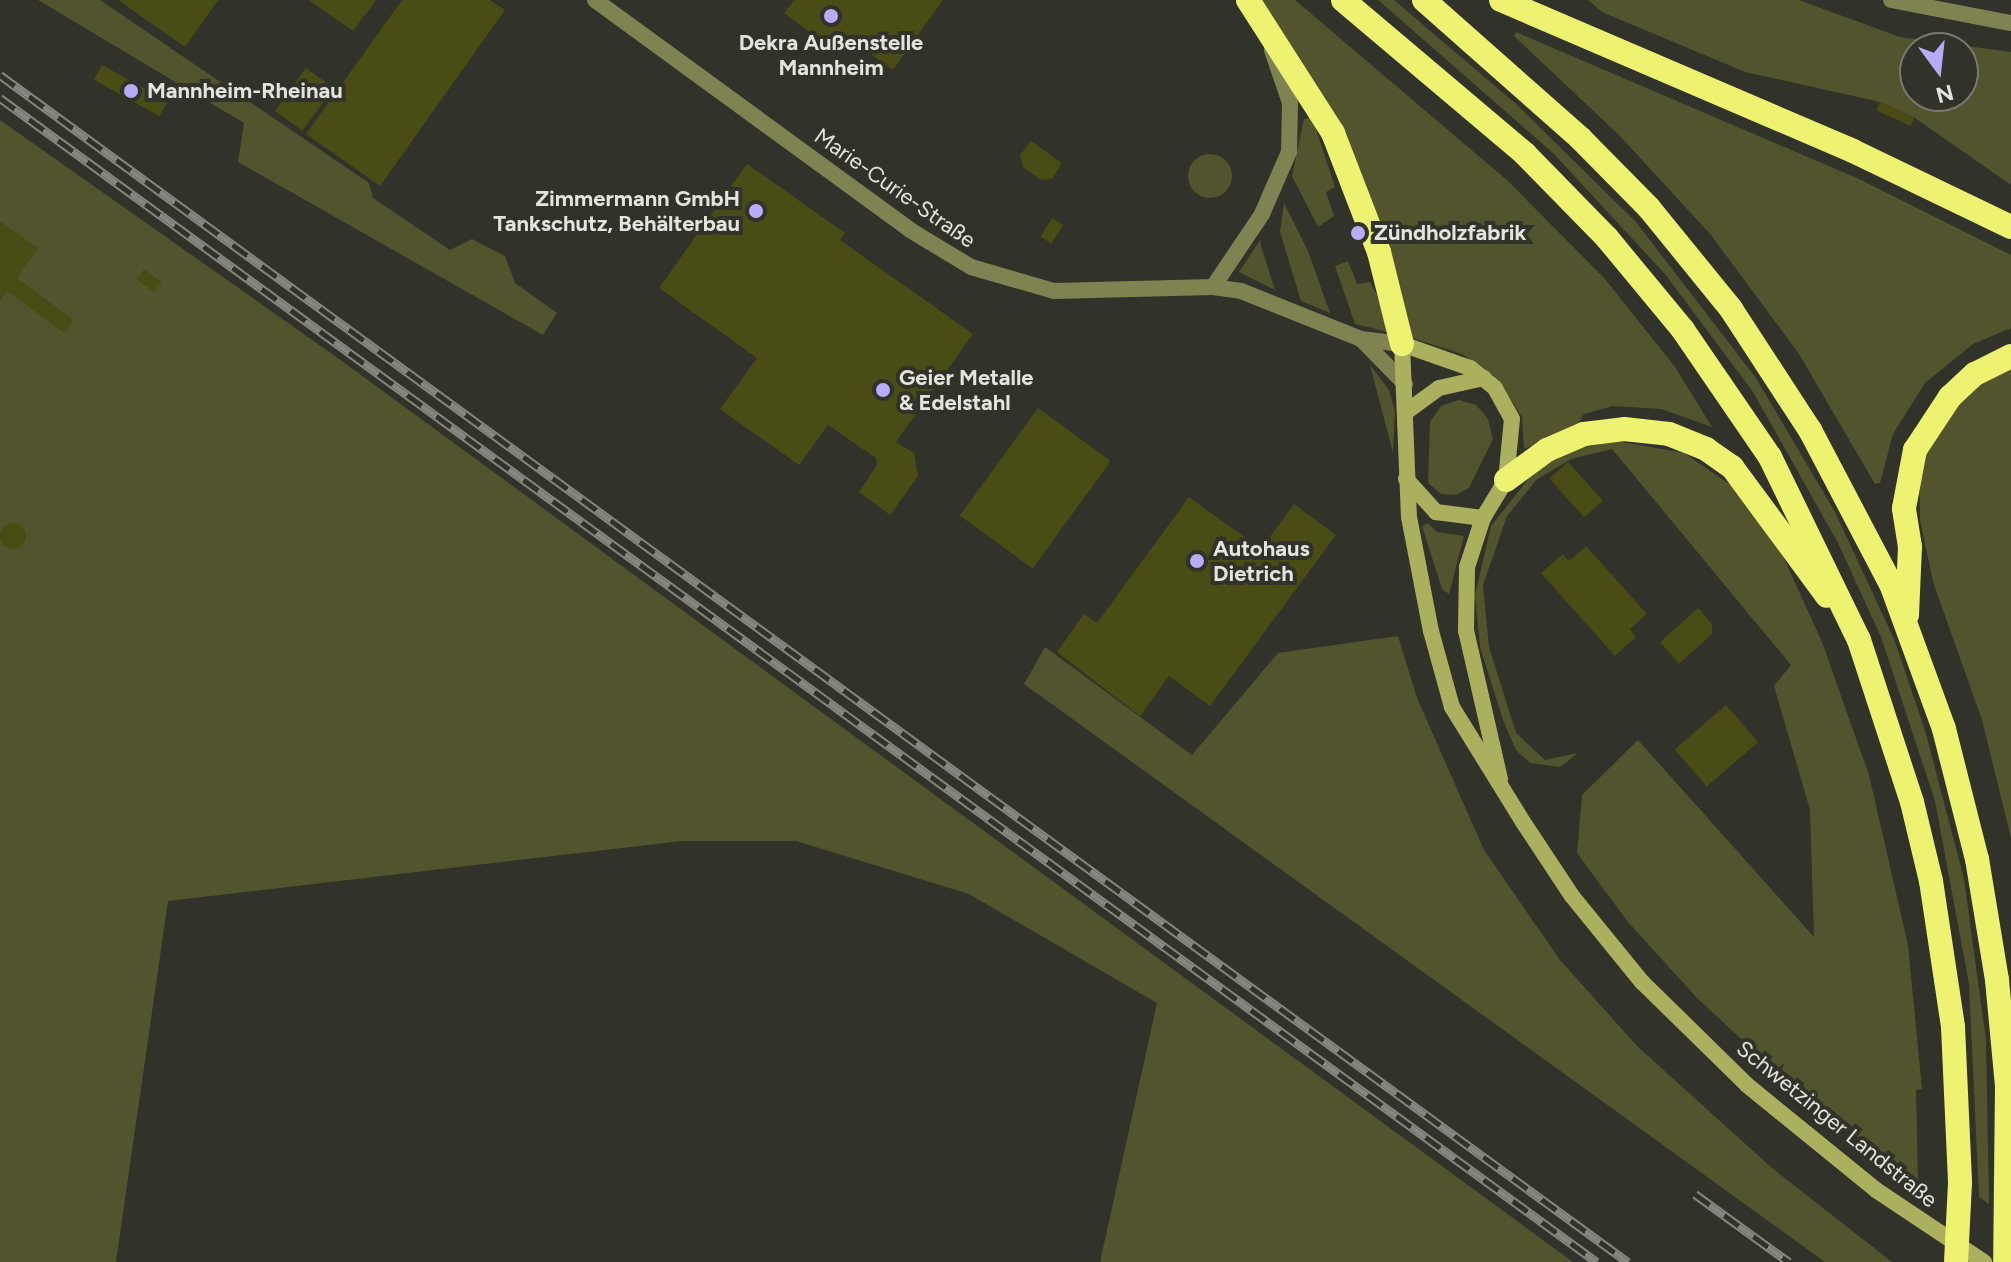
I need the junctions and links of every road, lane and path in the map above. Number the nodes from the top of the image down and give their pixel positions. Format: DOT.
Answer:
graph roads {
  1 [pos="595,0"];
  2 [pos="1343,0"];
  3 [pos="1424,0"];
  4 [pos="1501,0"];
  5 [pos="1891,0"];
  6 [pos="1255,9"];
  7 [pos="2011,23"];
  8 [pos="2011,227"];
  9 [pos="1213,287"];
  10 [pos="1361,339"];
  11 [pos="1402,344"];
  12 [pos="2011,356"];
  13 [pos="1484,378"];
  14 [pos="1405,384"];
  15 [pos="1406,412"];
  16 [pos="1406,479"];
  17 [pos="1506,480"];
  18 [pos="1483,518"];
  19 [pos="1906,621"];
  20 [pos="1859,640"];
  21 [pos="1500,779"];
  22 [pos="1956,1262"];
  23 [pos="1984,1262"];
  24 [pos="2005,1262"];
  1 -- 9 [label="street, Marie-Curie-Straße"];
  2 -- 20 [label="highway"];
  3 -- 19 [label="highway"];
  4 -- 8 [label="highway"];
  5 -- 7 [label="street"];
  6 -- 9 [label="street"];
  6 -- 11 [label="highway"];
  9 -- 10 [label="street, Marie-Curie-Straße"];
  10 -- 11 [label="street, Marie-Curie-Straße"];
  10 -- 14 [label="street, Marie-Curie-Straße"];
  11 -- 13 [label="main road"];
  11 -- 14 [label="main road, Schwetzinger Landstraße"];
  12 -- 19 [label="highway"];
  13 -- 15 [label="main road"];
  13 -- 17 [label="main road"];
  14 -- 15 [label="main road, Schwetzinger Landstraße"];
  15 -- 16 [label="main road, Schwetzinger Landstraße"];
  16 -- 18 [label="main road"];
  16 -- 21 [label="main road, Schwetzinger Landstraße"];
  17 -- 18 [label="main road, Schwetzinger Landstraße"];
  17 -- 20 [label="highway"];
  18 -- 21 [label="main road, Schwetzinger Landstraße"];
  19 -- 24 [label="highway"];
  20 -- 22 [label="highway, bridge"];
  21 -- 23 [label="main road, Schwetzinger Landstraße"];
}
